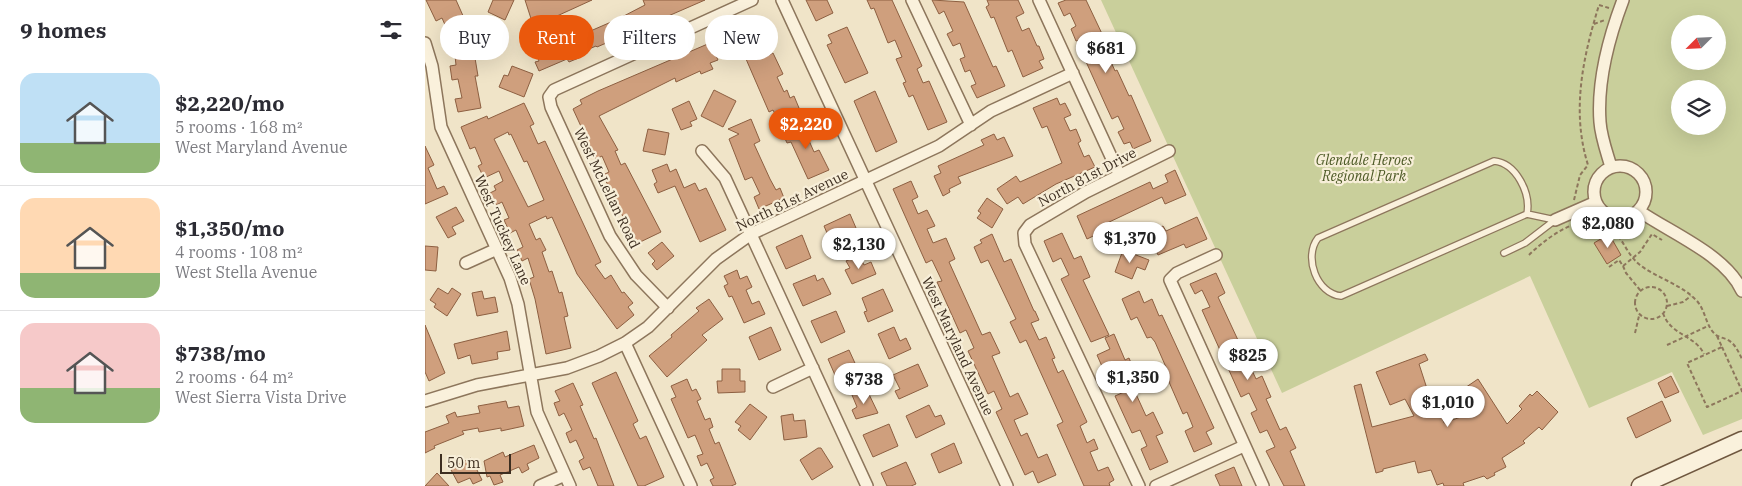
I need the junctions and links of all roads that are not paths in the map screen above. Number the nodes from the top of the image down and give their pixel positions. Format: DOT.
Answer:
graph roads {
  1 [pos="752,0"];
  2 [pos="782,0"];
  3 [pos="913,0"];
  4 [pos="1039,0"];
  5 [pos="1623,0"];
  6 [pos="425,43"];
  7 [pos="1073,73"];
  8 [pos="971,125"];
  9 [pos="702,151"];
  10 [pos="1169,151"];
  11 [pos="1611,167"];
  12 [pos="1119,174"];
  13 [pos="865,180"];
  14 [pos="1596,202"];
  15 [pos="1639,211"];
  16 [pos="1527,214"];
  17 [pos="1555,220"];
  18 [pos="751,234"];
  19 [pos="497,249"];
  20 [pos="1503,253"];
  21 [pos="1216,255"];
  22 [pos="465,263"];
  23 [pos="1742,291"];
  24 [pos="668,308"];
  25 [pos="625,343"];
  26 [pos="813,368"];
  27 [pos="530,374"];
  28 [pos="773,387"];
  29 [pos="425,401"];
  30 [pos="1742,440"];
  31 [pos="1244,446"];
  32 [pos="565,475"];
  33 [pos="540,486"];
  34 [pos="570,486"];
  35 [pos="691,486"];
  36 [pos="867,486"];
  37 [pos="1007,486"];
  38 [pos="1139,486"];
  39 [pos="1156,486"];
  40 [pos="1263,486"];
  41 [pos="1640,486"];
  1 -- 24 [label="street, West McLellan Road"];
  2 -- 13 [label="street, West Maryland Avenue"];
  3 -- 8 [label="street"];
  4 -- 7 [label="street"];
  5 -- 11 [label="street"];
  6 -- 19 [label="street, West Tuckey Lane"];
  7 -- 8 [label="street, North 81st Avenue"];
  7 -- 12 [label="street"];
  8 -- 13 [label="street, North 81st Avenue"];
  9 -- 18 [label="street"];
  10 -- 12 [label="street, North 81st Drive"];
  11 -- 14 [label="street"];
  11 -- 15 [label="street"];
  12 -- 38 [label="street, North 81st Drive"];
  13 -- 18 [label="street, North 81st Avenue"];
  13 -- 37 [label="street, West Maryland Avenue"];
  14 -- 15 [label="street"];
  14 -- 17 [label="street"];
  15 -- 23 [label="street"];
  16 -- 16 [label="lane"];
  16 -- 17 [label="lane"];
  17 -- 20 [label="lane"];
  18 -- 24 [label="street, North 81st Avenue"];
  18 -- 26 [label="street"];
  19 -- 22 [label="street"];
  19 -- 27 [label="street, West Tuckey Lane"];
  21 -- 31 [label="street"];
  24 -- 25 [label="street, North 81st Avenue"];
  25 -- 27 [label="street, North 81st Avenue"];
  25 -- 35 [label="street"];
  26 -- 28 [label="street"];
  26 -- 36 [label="street"];
  27 -- 29 [label="street, North 81st Avenue"];
  27 -- 32 [label="street, West Tuckey Lane"];
  30 -- 41 [label="main road"];
  31 -- 39 [label="street"];
  31 -- 40 [label="street"];
  32 -- 33 [label="street"];
  32 -- 34 [label="street, West Tuckey Lane"];
}
